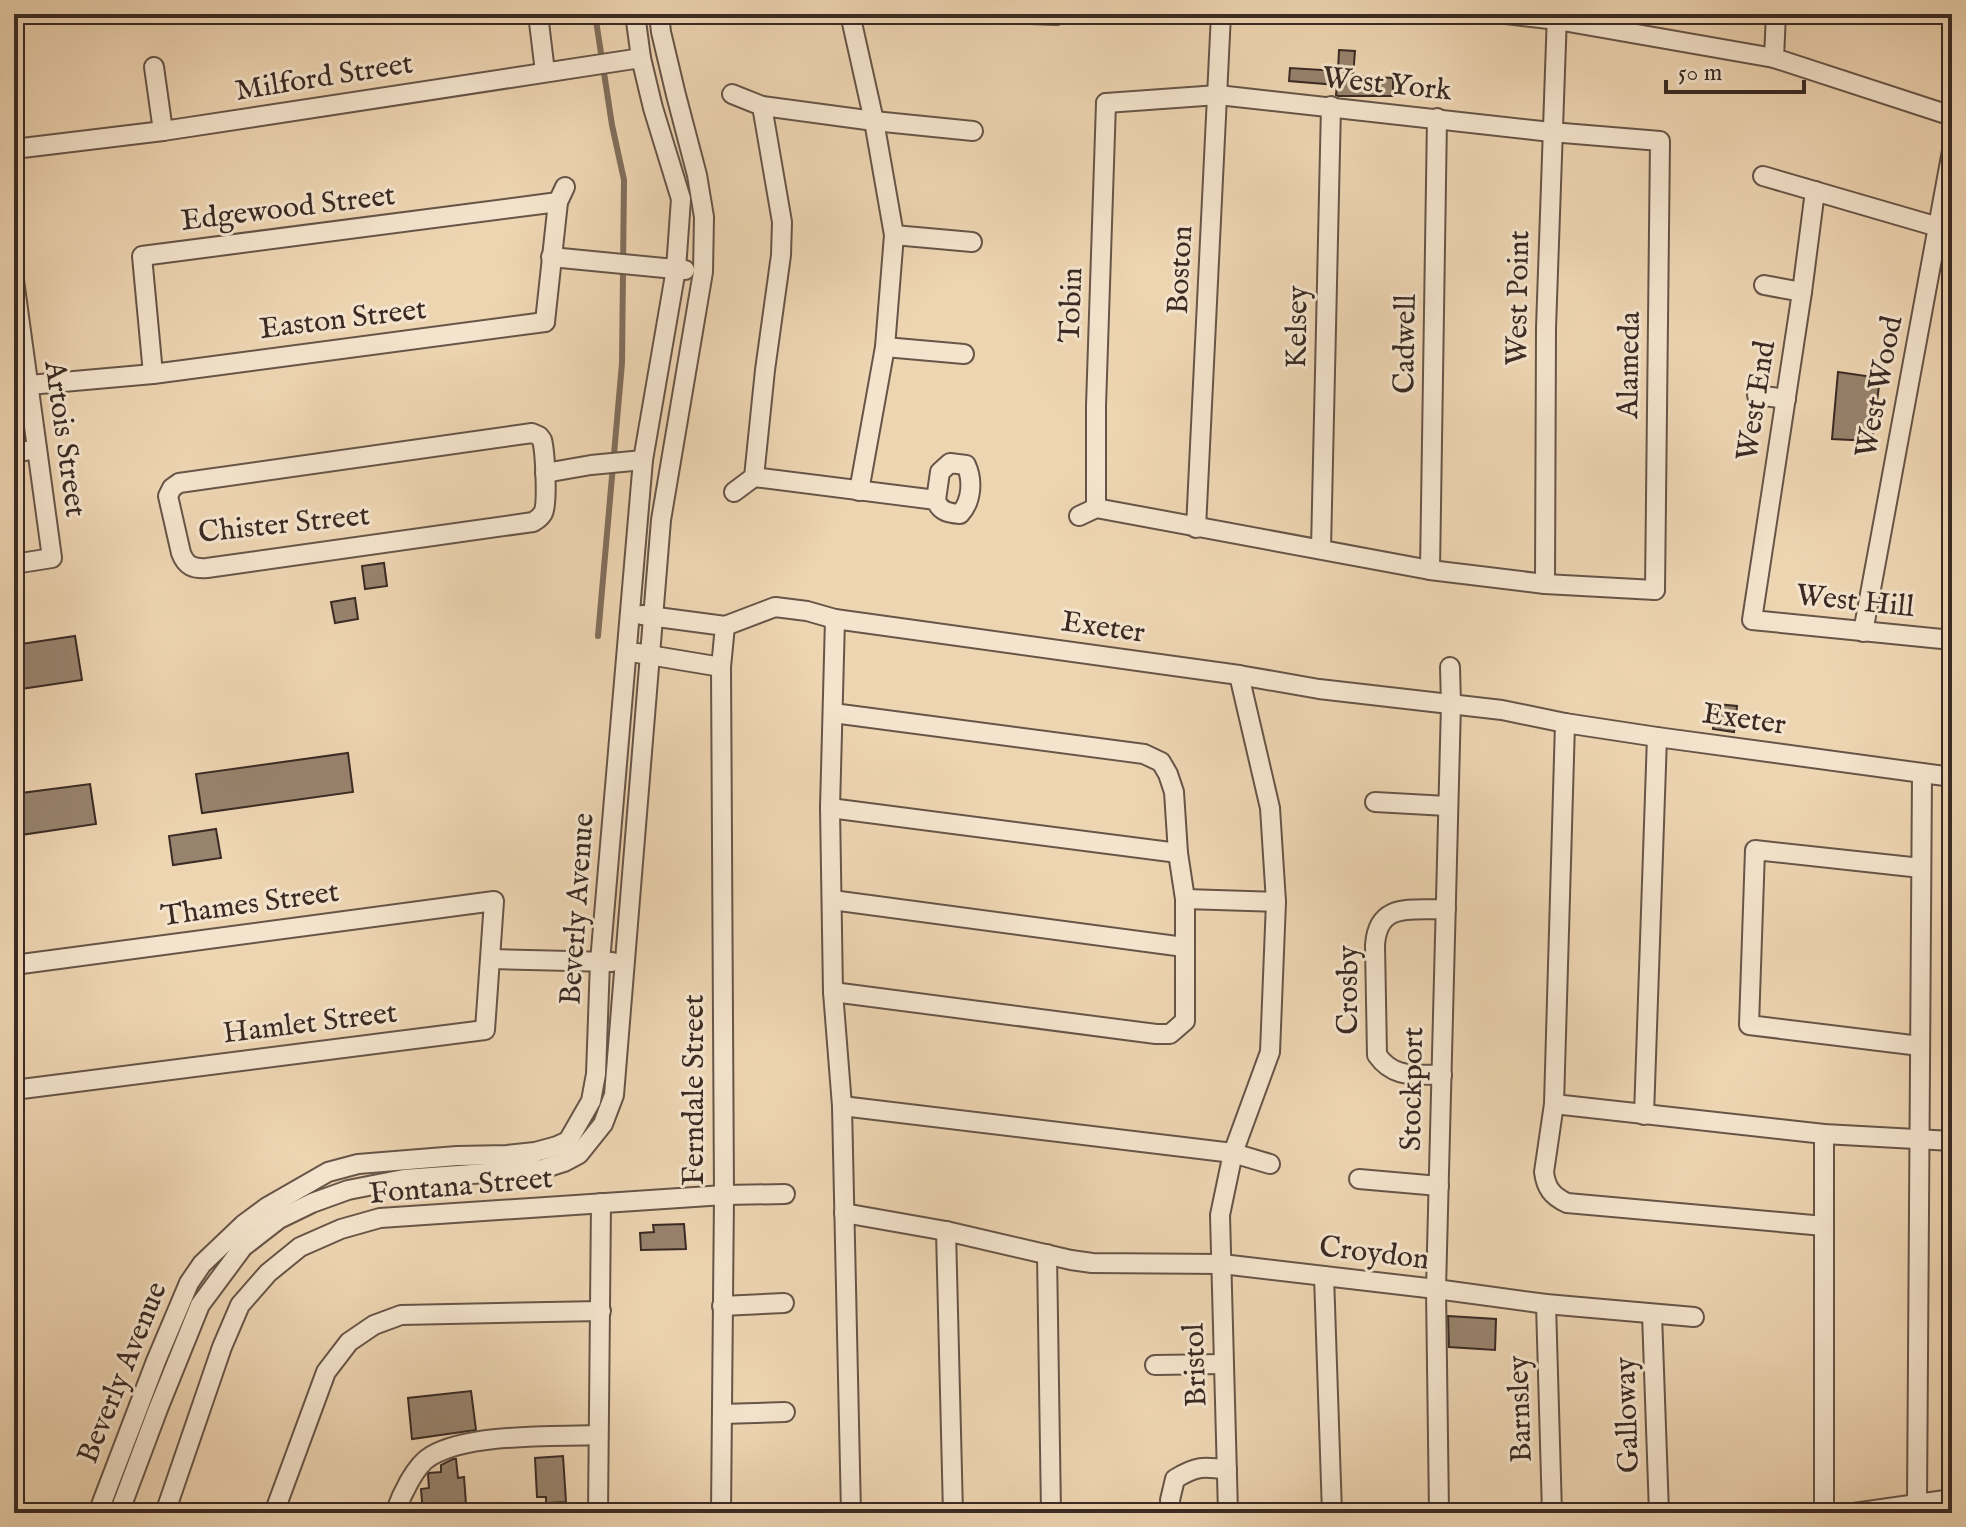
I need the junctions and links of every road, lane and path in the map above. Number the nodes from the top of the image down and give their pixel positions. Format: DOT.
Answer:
graph roads {
  1 [pos="538,14"];
  2 [pos="635,14"];
  3 [pos="659,14"];
  4 [pos="850,14"];
  5 [pos="1030,14"];
  6 [pos="1059,14"];
  7 [pos="1221,14"];
  8 [pos="1506,14"];
  9 [pos="1776,14"];
  10 [pos="1557,17"];
  11 [pos="641,58"];
  12 [pos="1774,58"];
  13 [pos="154,67"];
  14 [pos="545,72"];
  15 [pos="1093,89"];
  16 [pos="732,94"];
  17 [pos="1218,95"];
  18 [pos="1106,103"];
  19 [pos="762,106"];
  20 [pos="1331,106"];
  21 [pos="1952,116"];
  22 [pos="1437,118"];
  23 [pos="874,121"];
  24 [pos="163,131"];
  25 [pos="973,131"];
  26 [pos="1551,132"];
  27 [pos="1660,141"];
  28 [pos="14,149"];
  29 [pos="1952,151"];
  30 [pos="1763,176"];
  31 [pos="1815,191"];
  32 [pos="562,194"];
  33 [pos="1083,198"];
  34 [pos="1103,200"];
  35 [pos="1945,229"];
  36 [pos="894,235"];
  37 [pos="972,242"];
  38 [pos="551,257"];
  39 [pos="676,269"];
  40 [pos="703,272"];
  41 [pos="14,280"];
  42 [pos="1764,285"];
  43 [pos="1802,292"];
  44 [pos="1081,301"];
  45 [pos="1101,302"];
  46 [pos="885,347"];
  47 [pos="964,354"];
  48 [pos="153,374"];
  49 [pos="29,385"];
  50 [pos="1757,395"];
  51 [pos="1786,399"];
  52 [pos="37,449"];
  53 [pos="14,453"];
  54 [pos="634,461"];
  55 [pos="545,473"];
  56 [pos="754,477"];
  57 [pos="859,491"];
  58 [pos="734,492"];
  59 [pos="936,500"];
  60 [pos="1196,528"];
  61 [pos="1321,549"];
  62 [pos="14,564"];
  63 [pos="1430,570"];
  64 [pos="1545,584"];
  65 [pos="631,614"];
  66 [pos="653,617"];
  67 [pos="835,619"];
  68 [pos="1752,620"];
  69 [pos="725,626"];
  70 [pos="1863,632"];
  71 [pos="1952,640"];
  72 [pos="628,652"];
  73 [pos="649,654"];
  74 [pos="721,667"];
  75 [pos="1450,667"];
  76 [pos="1239,675"];
  77 [pos="1451,704"];
  78 [pos="833,713"];
  79 [pos="1565,723"];
  80 [pos="1657,737"];
  81 [pos="1922,773"];
  82 [pos="1952,777"];
  83 [pos="1375,802"];
  84 [pos="1447,806"];
  85 [pos="830,808"];
  86 [pos="1178,853"];
  87 [pos="1921,868"];
  88 [pos="1185,899"];
  89 [pos="832,900"];
  90 [pos="494,901"];
  91 [pos="1276,902"];
  92 [pos="1446,909"];
  93 [pos="1184,947"];
  94 [pos="491,959"];
  95 [pos="625,961"];
  96 [pos="600,962"];
  97 [pos="14,965"];
  98 [pos="833,992"];
  99 [pos="1920,1046"];
  100 [pos="1442,1075"];
  101 [pos="14,1090"];
  102 [pos="1554,1104"];
  103 [pos="842,1106"];
  104 [pos="1644,1115"];
  105 [pos="1824,1134"];
  106 [pos="1919,1140"];
  107 [pos="1952,1141"];
  108 [pos="1233,1153"];
  109 [pos="1270,1164"];
  110 [pos="1359,1179"];
  111 [pos="1439,1186"];
  112 [pos="785,1194"];
  113 [pos="724,1195"];
  114 [pos="601,1203"];
  115 [pos="844,1213"];
  116 [pos="1824,1226"];
  117 [pos="946,1231"];
  118 [pos="1047,1254"];
  119 [pos="1222,1264"];
  120 [pos="1324,1276"];
  121 [pos="1436,1289"];
  122 [pos="784,1303"];
  123 [pos="1546,1304"];
  124 [pos="722,1306"];
  125 [pos="601,1311"];
  126 [pos="1652,1314"];
  127 [pos="1694,1317"];
  128 [pos="1223,1364"];
  129 [pos="1155,1365"];
  130 [pos="785,1412"];
  131 [pos="722,1414"];
  132 [pos="597,1435"];
  133 [pos="1227,1470"];
  134 [pos="1952,1499"];
  135 [pos="1917,1503"];
  136 [pos="98,1513"];
  137 [pos="119,1513"];
  138 [pos="165,1513"];
  139 [pos="274,1513"];
  140 [pos="395,1513"];
  141 [pos="598,1513"];
  142 [pos="721,1513"];
  143 [pos="851,1513"];
  144 [pos="953,1513"];
  145 [pos="1051,1513"];
  146 [pos="1171,1513"];
  147 [pos="1228,1513"];
  148 [pos="1332,1513"];
  149 [pos="1439,1513"];
  150 [pos="1552,1513"];
  151 [pos="1659,1513"];
  152 [pos="1824,1513"];
  153 [pos="1854,1513"];
  1 -- 14 [label="street"];
  2 -- 11 [label="street, Beverly Avenue"];
  3 -- 40 [label="street, Beverly Avenue"];
  4 -- 23 [label="street"];
  5 -- 6 [label="street"];
  7 -- 17 [label="street, Boston"];
  8 -- 10 [label="street"];
  9 -- 12 [label="street"];
  10 -- 12 [label="street"];
  10 -- 26 [label="street, West Point"];
  11 -- 14 [label="street, Milford Street"];
  11 -- 39 [label="street, Beverly Avenue"];
  12 -- 21 [label="street"];
  13 -- 24 [label="street"];
  14 -- 24 [label="street, Milford Street"];
  15 -- 18 [label="street"];
  16 -- 19 [label="street"];
  17 -- 18 [label="street, West York"];
  17 -- 20 [label="street, West York"];
  17 -- 60 [label="street, Boston"];
  18 -- 34 [label="street, Tobin"];
  19 -- 23 [label="street"];
  19 -- 56 [label="street"];
  20 -- 22 [label="street, West York"];
  20 -- 61 [label="street, Kelsey"];
  22 -- 26 [label="street, West York"];
  22 -- 63 [label="street, Cadwell"];
  23 -- 25 [label="street"];
  23 -- 36 [label="street"];
  24 -- 28 [label="street, Milford Street"];
  26 -- 27 [label="street, West York"];
  26 -- 64 [label="street, West Point"];
  27 -- 64 [label="street, Alameda"];
  29 -- 35 [label="street, West Wood"];
  30 -- 31 [label="street"];
  31 -- 35 [label="street"];
  31 -- 43 [label="street, West End"];
  32 -- 38 [label="street, Easton Street"];
  32 -- 48 [label="street, Edgewood Street"];
  33 -- 34 [label="street"];
  34 -- 45 [label="street, Tobin"];
  35 -- 70 [label="street, West Wood"];
  36 -- 37 [label="street"];
  36 -- 46 [label="street"];
  38 -- 39 [label="street"];
  38 -- 48 [label="street, Easton Street"];
  39 -- 40 [label="street"];
  39 -- 54 [label="street, Beverly Avenue"];
  40 -- 66 [label="street, Beverly Avenue"];
  41 -- 49 [label="street, Artois Street"];
  42 -- 43 [label="street"];
  43 -- 51 [label="street, West End"];
  44 -- 45 [label="street"];
  45 -- 60 [label="street, Tobin"];
  46 -- 47 [label="street"];
  46 -- 57 [label="street"];
  48 -- 49 [label="street, Easton Street"];
  49 -- 52 [label="street, Artois Street"];
  50 -- 51 [label="street"];
  51 -- 68 [label="street, West End"];
  52 -- 53 [label="street"];
  52 -- 62 [label="street, Artois Street"];
  54 -- 55 [label="street"];
  54 -- 65 [label="street, Beverly Avenue"];
  55 -- 55 [label="street, Chister Street"];
  56 -- 57 [label="street"];
  56 -- 58 [label="street"];
  57 -- 59 [label="street"];
  60 -- 61 [label="street"];
  61 -- 63 [label="street"];
  63 -- 64 [label="street"];
  65 -- 66 [label="street"];
  65 -- 72 [label="street, Beverly Avenue"];
  66 -- 69 [label="street"];
  66 -- 73 [label="street, Beverly Avenue"];
  67 -- 69 [label="street, Exeter"];
  67 -- 76 [label="street, Exeter"];
  67 -- 78 [label="street"];
  68 -- 70 [label="street, West Hill"];
  69 -- 74 [label="street, Ferndale Street"];
  70 -- 71 [label="street, West Hill"];
  72 -- 73 [label="street"];
  72 -- 96 [label="street, Beverly Avenue"];
  73 -- 74 [label="street"];
  73 -- 95 [label="street, Beverly Avenue"];
  74 -- 113 [label="street, Ferndale Street"];
  75 -- 77 [label="street, Stockport"];
  76 -- 77 [label="street, Exeter"];
  76 -- 91 [label="street, Bristol"];
  77 -- 79 [label="street, Exeter"];
  77 -- 84 [label="street, Stockport"];
  78 -- 85 [label="street"];
  78 -- 86 [label="street"];
  79 -- 80 [label="street, Exeter"];
  79 -- 102 [label="street"];
  80 -- 81 [label="street, Exeter"];
  80 -- 104 [label="street"];
  81 -- 82 [label="street, Exeter"];
  81 -- 87 [label="street"];
  83 -- 84 [label="street"];
  84 -- 92 [label="street, Stockport"];
  85 -- 86 [label="street"];
  85 -- 89 [label="street"];
  86 -- 88 [label="street"];
  87 -- 99 [label="street"];
  87 -- 99 [label="street"];
  88 -- 91 [label="street"];
  88 -- 93 [label="street"];
  89 -- 93 [label="street"];
  89 -- 98 [label="street"];
  90 -- 94 [label="street, Hamlet Street"];
  90 -- 97 [label="street, Thames Street"];
  91 -- 108 [label="street, Bristol"];
  92 -- 100 [label="street, Stockport"];
  92 -- 100 [label="street, Crosby"];
  93 -- 98 [label="street"];
  94 -- 96 [label="street"];
  94 -- 101 [label="street, Hamlet Street"];
  95 -- 96 [label="street"];
  95 -- 137 [label="street, Beverly Avenue"];
  96 -- 136 [label="street, Beverly Avenue"];
  98 -- 103 [label="street"];
  99 -- 106 [label="street"];
  100 -- 111 [label="street, Stockport"];
  102 -- 104 [label="street"];
  102 -- 116 [label="street"];
  103 -- 108 [label="street"];
  103 -- 115 [label="street"];
  104 -- 105 [label="street"];
  105 -- 106 [label="street"];
  105 -- 116 [label="street"];
  106 -- 107 [label="street"];
  106 -- 135 [label="street"];
  108 -- 109 [label="street"];
  108 -- 119 [label="street, Bristol"];
  110 -- 111 [label="street"];
  111 -- 121 [label="street, Stockport"];
  112 -- 113 [label="street, Fontana Street"];
  113 -- 114 [label="street, Fontana Street"];
  113 -- 124 [label="street, Ferndale Street"];
  114 -- 125 [label="street"];
  114 -- 138 [label="street, Fontana Street"];
  115 -- 117 [label="street, Croydon"];
  115 -- 143 [label="street"];
  116 -- 152 [label="street"];
  117 -- 118 [label="street, Croydon"];
  117 -- 144 [label="street"];
  118 -- 119 [label="street, Croydon"];
  118 -- 145 [label="street"];
  119 -- 120 [label="street, Croydon"];
  119 -- 128 [label="street, Bristol"];
  120 -- 121 [label="street, Croydon"];
  120 -- 148 [label="street"];
  121 -- 123 [label="street, Croydon"];
  121 -- 149 [label="street, Stockport"];
  122 -- 124 [label="street"];
  123 -- 126 [label="street, Croydon"];
  123 -- 150 [label="street, Barnsley"];
  124 -- 131 [label="street, Ferndale Street"];
  125 -- 132 [label="street"];
  125 -- 139 [label="street"];
  126 -- 127 [label="street, Croydon"];
  126 -- 151 [label="street, Galloway"];
  128 -- 129 [label="street"];
  128 -- 133 [label="street, Bristol"];
  130 -- 131 [label="street"];
  131 -- 142 [label="street, Ferndale Street"];
  132 -- 140 [label="street"];
  132 -- 141 [label="street"];
  133 -- 146 [label="street"];
  133 -- 147 [label="street, Bristol"];
  134 -- 135 [label="street"];
  135 -- 153 [label="street"];
}
